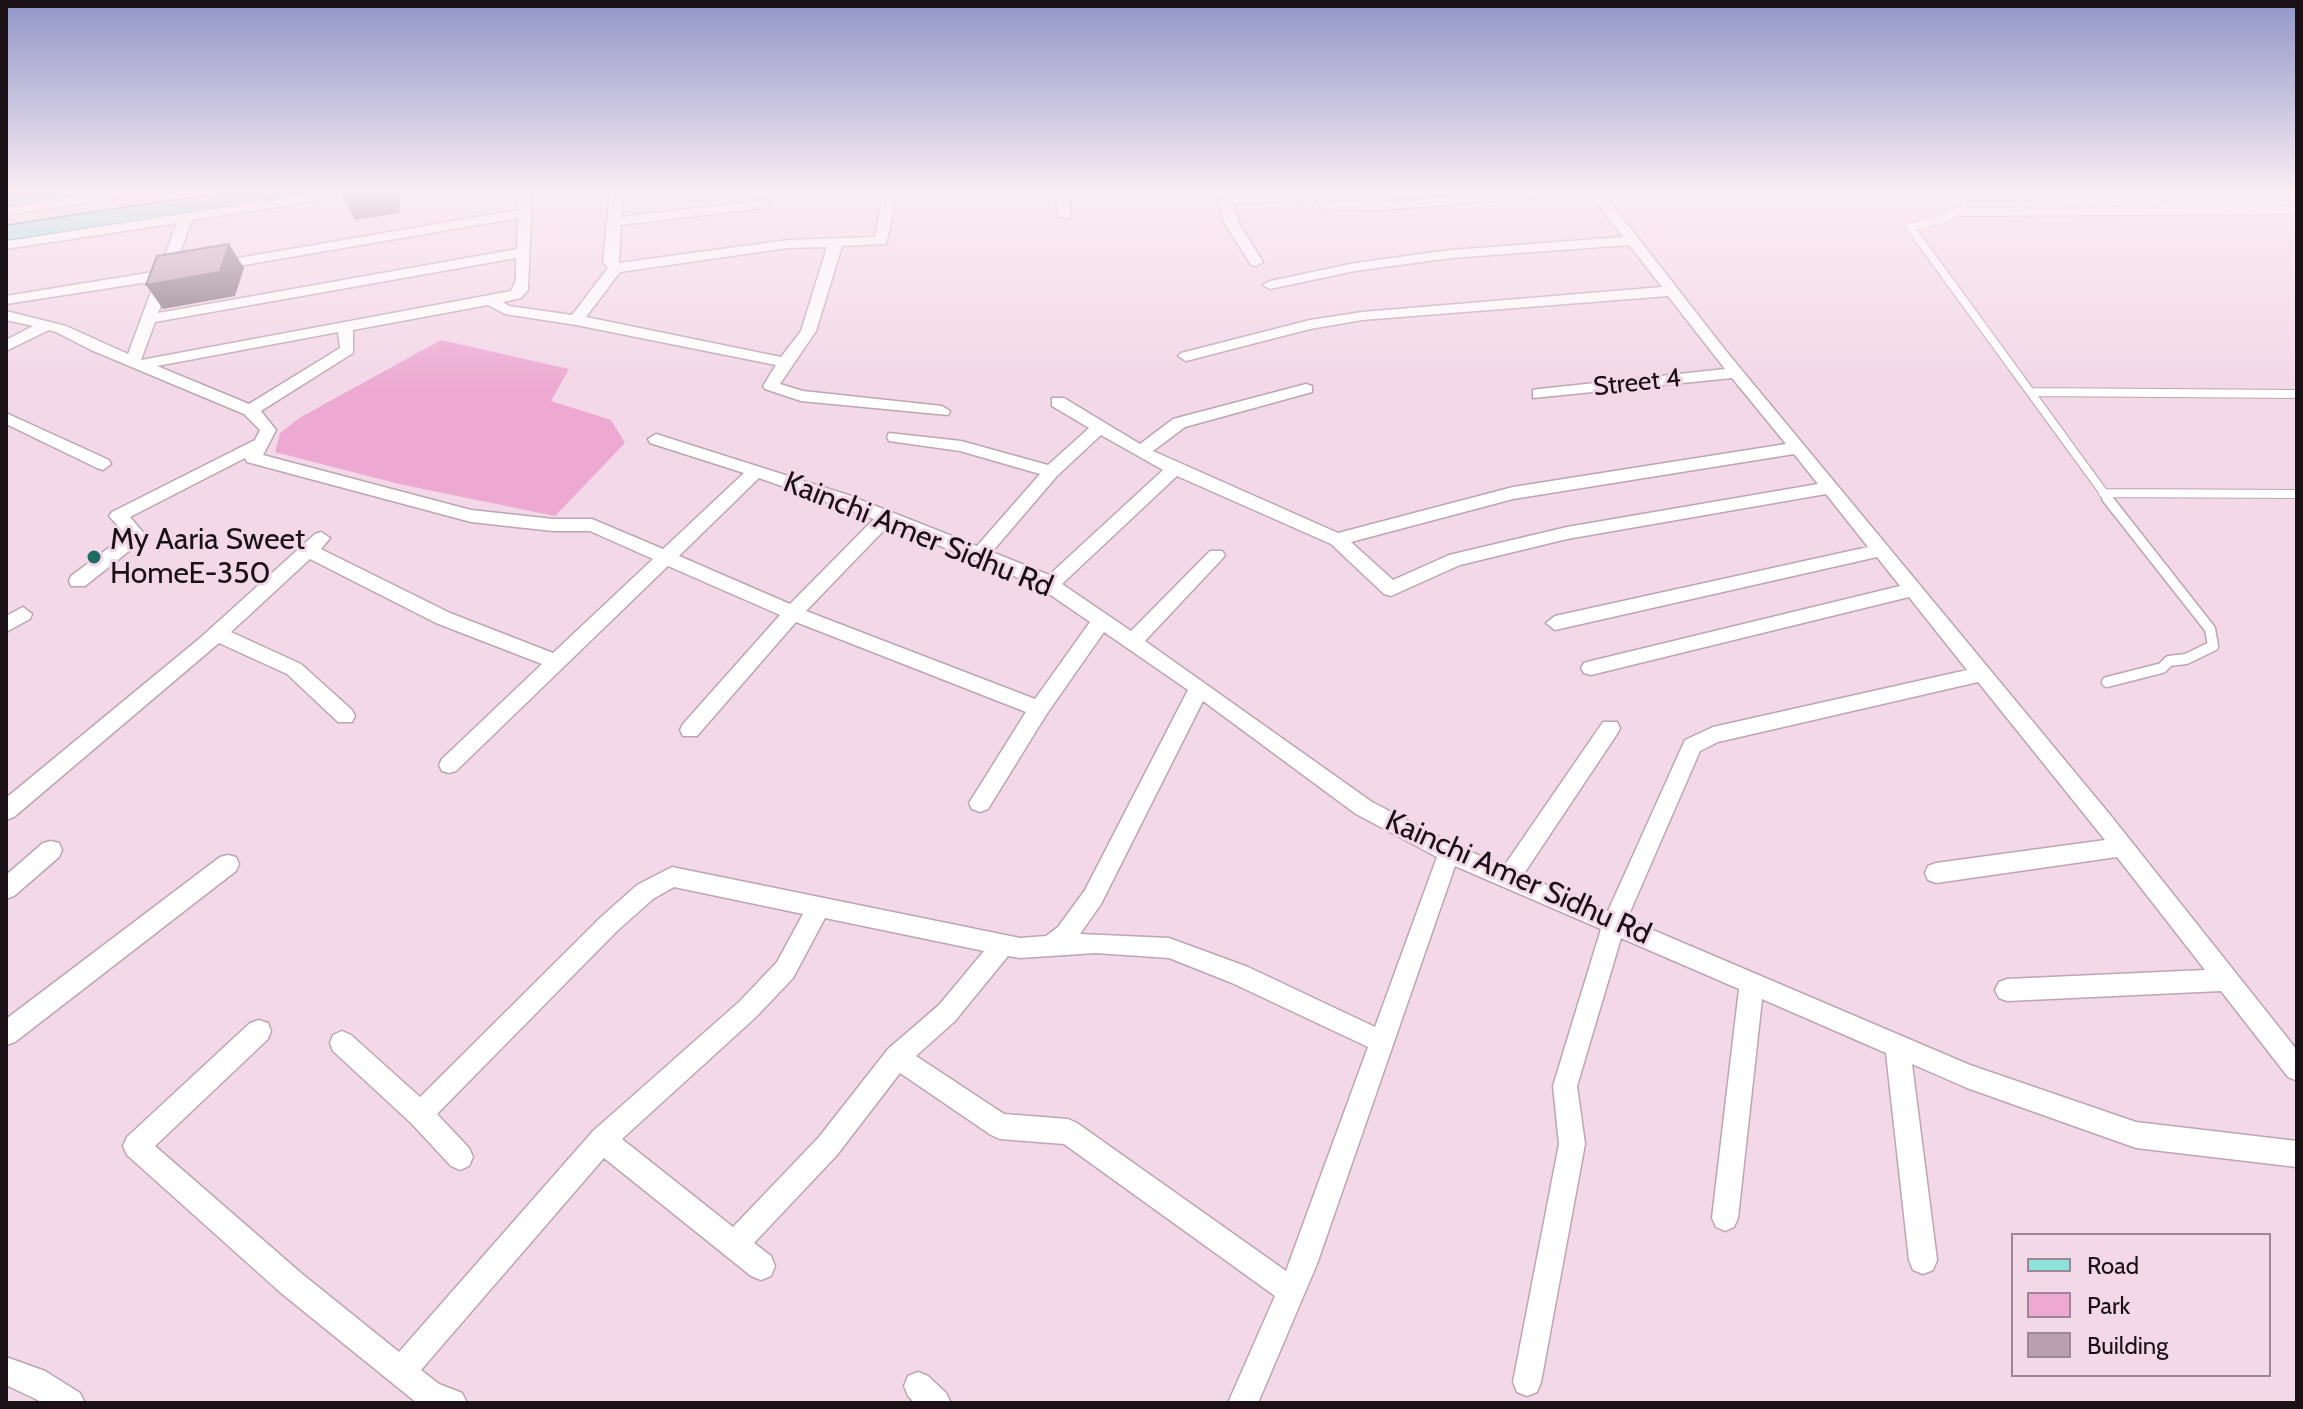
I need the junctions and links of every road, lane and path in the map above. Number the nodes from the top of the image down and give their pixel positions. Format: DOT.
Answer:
graph roads {
  1 [pos="170,259"];
  2 [pos="254,259"];
  3 [pos="486,259"];
  4 [pos="523,259"];
  5 [pos="610,259"];
  6 [pos="682,259"];
  7 [pos="831,259"];
  8 [pos="1254,259"];
  9 [pos="1416,259"];
  10 [pos="1646,259"];
  11 [pos="1933,259"];
  12 [pos="1256,262"];
  13 [pos="615,268"];
  14 [pos="164,274"];
  15 [pos="1270,285"];
  16 [pos="1671,291"];
  17 [pos="6,300"];
  18 [pos="491,300"];
  19 [pos="6,315"];
  20 [pos="149,319"];
  21 [pos="576,320"];
  22 [pos="46,326"];
  23 [pos="345,327"];
  24 [pos="6,346"];
  25 [pos="1186,356"];
  26 [pos="137,362"];
  27 [pos="785,362"];
  28 [pos="1736,373"];
  29 [pos="1306,389"];
  30 [pos="2031,392"];
  31 [pos="1539,394"];
  32 [pos="2297,394"];
  33 [pos="1058,402"];
  34 [pos="250,410"];
  35 [pos="942,411"];
  36 [pos="6,418"];
  37 [pos="1098,428"];
  38 [pos="895,437"];
  39 [pos="656,439"];
  40 [pos="258,444"];
  41 [pos="1798,448"];
  42 [pos="1141,452"];
  43 [pos="103,464"];
  44 [pos="1175,468"];
  45 [pos="756,471"];
  46 [pos="1051,472"];
  47 [pos="1830,488"];
  48 [pos="2103,493"];
  49 [pos="2297,494"];
  50 [pos="886,517"];
  51 [pos="1337,540"];
  52 [pos="1881,550"];
  53 [pos="980,555"];
  54 [pos="1216,555"];
  55 [pos="663,558"];
  56 [pos="78,581"];
  57 [pos="1050,585"];
  58 [pos="1913,589"];
  59 [pos="793,613"];
  60 [pos="23,614"];
  61 [pos="1102,620"];
  62 [pos="1555,623"];
  63 [pos="6,625"];
  64 [pos="218,634"];
  65 [pos="1132,642"];
  66 [pos="556,662"];
  67 [pos="1591,668"];
  68 [pos="1981,674"];
  69 [pos="2107,682"];
  70 [pos="1199,689"];
  71 [pos="1039,709"];
  72 [pos="345,716"];
  73 [pos="1610,728"];
  74 [pos="690,730"];
  75 [pos="449,765"];
  76 [pos="980,803"];
  77 [pos="6,811"];
  78 [pos="2122,847"];
  79 [pos="51,850"];
  80 [pos="1449,853"];
  81 [pos="228,864"];
  82 [pos="1936,873"];
  83 [pos="1508,878"];
  84 [pos="6,889"];
  85 [pos="819,907"];
  86 [pos="1614,922"];
  87 [pos="1004,944"];
  88 [pos="1051,946"];
  89 [pos="2227,980"];
  90 [pos="1752,982"];
  91 [pos="2007,990"];
  92 [pos="259,1031"];
  93 [pos="6,1034"];
  94 [pos="342,1043"];
  95 [pos="1384,1043"];
  96 [pos="1897,1045"];
  97 [pos="897,1057"];
  98 [pos="2297,1069"];
  99 [pos="420,1114"];
  100 [pos="602,1140"];
  101 [pos="2297,1154"];
  102 [pos="460,1157"];
  103 [pos="1725,1218"];
  104 [pos="734,1245"];
  105 [pos="1923,1260"];
  106 [pos="761,1266"];
  107 [pos="1292,1292"];
  108 [pos="6,1371"];
  109 [pos="401,1371"];
  110 [pos="1527,1382"];
  111 [pos="70,1403"];
  112 [pos="452,1403"];
  113 [pos="1243,1403"];
  1 -- 14 [label="street"];
  2 -- 14 [label="street"];
  3 -- 20 [label="street"];
  4 -- 18 [label="street"];
  5 -- 13 [label="street"];
  6 -- 13 [label="street"];
  7 -- 27 [label="street"];
  8 -- 12 [label="street"];
  9 -- 15 [label="street"];
  10 -- 16 [label="street"];
  11 -- 30 [label="lane"];
  13 -- 21 [label="street"];
  14 -- 17 [label="street"];
  14 -- 20 [label="street"];
  16 -- 25 [label="street"];
  16 -- 28 [label="street"];
  18 -- 21 [label="street"];
  18 -- 23 [label="street"];
  19 -- 22 [label="street"];
  20 -- 26 [label="street"];
  21 -- 27 [label="street"];
  22 -- 24 [label="street"];
  22 -- 26 [label="street"];
  23 -- 26 [label="street"];
  23 -- 34 [label="street"];
  26 -- 34 [label="street"];
  27 -- 35 [label="street"];
  28 -- 31 [label="street, Street 4"];
  28 -- 41 [label="street"];
  29 -- 42 [label="street"];
  30 -- 32 [label="lane"];
  30 -- 48 [label="lane"];
  33 -- 37 [label="street"];
  34 -- 40 [label="street"];
  36 -- 43 [label="street"];
  37 -- 42 [label="street"];
  37 -- 46 [label="street"];
  38 -- 46 [label="street"];
  39 -- 45 [label="street, Kainchi Amer Sidhu Rd"];
  40 -- 55 [label="street"];
  40 -- 56 [label="street"];
  41 -- 47 [label="street"];
  41 -- 51 [label="street"];
  42 -- 44 [label="street"];
  44 -- 51 [label="street"];
  44 -- 57 [label="street"];
  45 -- 50 [label="street, Kainchi Amer Sidhu Rd"];
  45 -- 55 [label="street"];
  46 -- 53 [label="street"];
  47 -- 51 [label="street"];
  47 -- 52 [label="street"];
  48 -- 49 [label="lane"];
  48 -- 69 [label="lane"];
  50 -- 53 [label="street, Kainchi Amer Sidhu Rd"];
  50 -- 59 [label="street"];
  52 -- 58 [label="street"];
  52 -- 62 [label="street"];
  53 -- 57 [label="street, Kainchi Amer Sidhu Rd"];
  54 -- 65 [label="street"];
  55 -- 59 [label="street"];
  55 -- 66 [label="street"];
  57 -- 61 [label="street, Kainchi Amer Sidhu Rd"];
  58 -- 67 [label="street"];
  58 -- 68 [label="street"];
  59 -- 71 [label="street"];
  59 -- 74 [label="street"];
  60 -- 63 [label="street"];
  61 -- 65 [label="street, Kainchi Amer Sidhu Rd"];
  61 -- 71 [label="street"];
  64 -- 66 [label="street"];
  64 -- 72 [label="street"];
  64 -- 77 [label="street"];
  65 -- 70 [label="street, Kainchi Amer Sidhu Rd"];
  66 -- 75 [label="street"];
  68 -- 78 [label="street"];
  68 -- 86 [label="street"];
  70 -- 80 [label="street, Kainchi Amer Sidhu Rd"];
  70 -- 88 [label="street"];
  71 -- 76 [label="street"];
  73 -- 83 [label="street"];
  78 -- 82 [label="street"];
  78 -- 89 [label="street"];
  79 -- 84 [label="street"];
  80 -- 83 [label="street, Kainchi Amer Sidhu Rd"];
  80 -- 95 [label="street"];
  81 -- 93 [label="street"];
  83 -- 86 [label="street, Kainchi Amer Sidhu Rd"];
  85 -- 87 [label="street"];
  85 -- 99 [label="street"];
  85 -- 100 [label="street"];
  86 -- 90 [label="street, Kainchi Amer Sidhu Rd"];
  86 -- 110 [label="street"];
  87 -- 88 [label="street"];
  87 -- 97 [label="street"];
  88 -- 95 [label="street"];
  89 -- 91 [label="street"];
  89 -- 98 [label="street"];
  90 -- 96 [label="street, Kainchi Amer Sidhu Rd"];
  90 -- 103 [label="street"];
  92 -- 109 [label="street"];
  94 -- 99 [label="street"];
  95 -- 107 [label="street"];
  96 -- 101 [label="street, Kainchi Amer Sidhu Rd"];
  96 -- 105 [label="street"];
  97 -- 104 [label="street"];
  97 -- 107 [label="street"];
  99 -- 102 [label="street"];
  100 -- 104 [label="street"];
  100 -- 109 [label="street"];
  104 -- 106 [label="street"];
  107 -- 113 [label="street"];
  108 -- 111 [label="street"];
  109 -- 112 [label="street"];
}
